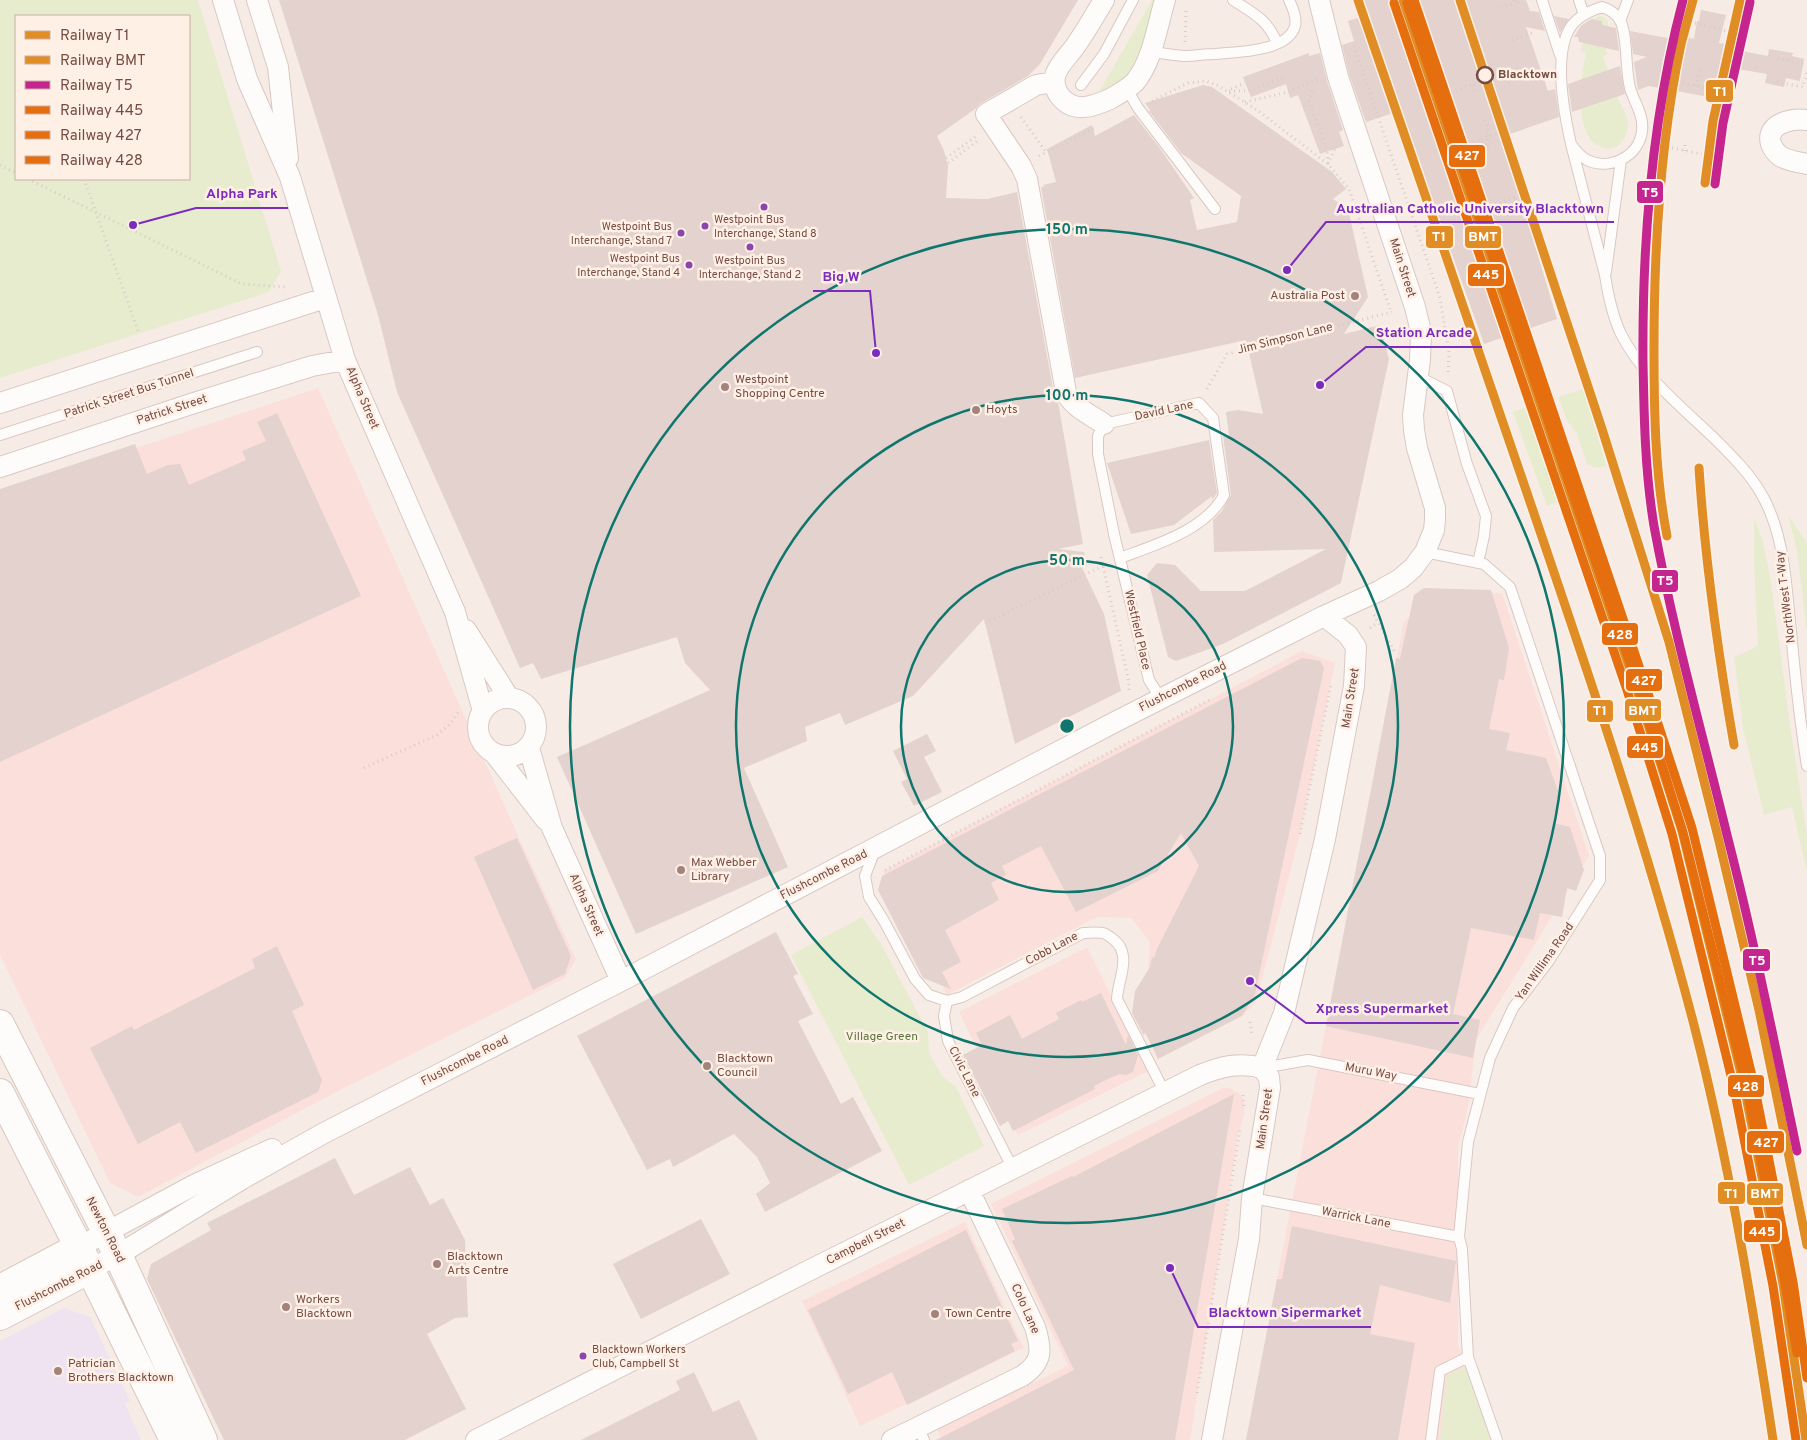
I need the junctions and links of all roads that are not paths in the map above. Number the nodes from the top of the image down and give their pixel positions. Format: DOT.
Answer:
graph roads {
  1 [pos="223,0"];
  2 [pos="257,0"];
  3 [pos="1104,0"];
  4 [pos="1133,0"];
  5 [pos="1164,0"];
  6 [pos="1233,0"];
  7 [pos="1289,0"];
  8 [pos="1319,0"];
  9 [pos="1542,0"];
  10 [pos="1579,0"];
  11 [pos="1628,0"];
  12 [pos="1601,4"];
  13 [pos="1584,15"];
  14 [pos="1620,21"];
  15 [pos="1277,43"];
  16 [pos="1150,52"];
  17 [pos="1562,61"];
  18 [pos="1054,82"];
  19 [pos="1081,85"];
  20 [pos="1127,89"];
  21 [pos="1807,120"];
  22 [pos="1571,144"];
  23 [pos="1621,160"];
  24 [pos="1807,164"];
  25 [pos="290,177"];
  26 [pos="1215,209"];
  27 [pos="1605,275"];
  28 [pos="325,298"];
  29 [pos="257,352"];
  30 [pos="345,360"];
  31 [pos="1417,376"];
  32 [pos="0,403"];
  33 [pos="1104,424"];
  34 [pos="0,435"];
  35 [pos="0,467"];
  36 [pos="1425,552"];
  37 [pos="1120,558"];
  38 [pos="1478,563"];
  39 [pos="455,612"];
  40 [pos="1324,616"];
  41 [pos="509,698"];
  42 [pos="1161,699"];
  43 [pos="483,711"];
  44 [pos="529,748"];
  45 [pos="494,754"];
  46 [pos="1807,766"];
  47 [pos="552,828"];
  48 [pos="875,849"];
  49 [pos="621,981"];
  50 [pos="947,1001"];
  51 [pos="0,1024"];
  52 [pos="1262,1068"];
  53 [pos="1165,1093"];
  54 [pos="0,1094"];
  55 [pos="1480,1094"];
  56 [pos="1013,1169"];
  57 [pos="970,1190"];
  58 [pos="1252,1198"];
  59 [pos="1459,1237"];
  60 [pos="113,1244"];
  61 [pos="85,1258"];
  62 [pos="0,1289"];
  63 [pos="0,1316"];
  64 [pos="1468,1358"];
  65 [pos="921,1434"];
  66 [pos="174,1440"];
  67 [pos="203,1440"];
  68 [pos="476,1440"];
  69 [pos="892,1440"];
  70 [pos="1212,1440"];
  71 [pos="1431,1440"];
  72 [pos="1498,1440"];
  1 -- 25 [label="street, Alpha Street"];
  2 -- 25 [label="street, Alpha Street"];
  3 -- 18 [label="street"];
  4 -- 19 [label="lane"];
  5 -- 16 [label="street"];
  6 -- 15 [label="lane"];
  7 -- 15 [label="lane"];
  8 -- 31 [label="street, Main Street"];
  9 -- 17 [label="lane"];
  10 -- 13 [label="lane"];
  11 -- 14 [label="lane"];
  12 -- 13 [label="lane"];
  12 -- 14 [label="lane"];
  13 -- 17 [label="lane"];
  14 -- 23 [label="lane"];
  15 -- 16 [label="lane"];
  16 -- 20 [label="street"];
  17 -- 22 [label="lane"];
  18 -- 20 [label="street"];
  18 -- 33 [label="street"];
  20 -- 26 [label="lane"];
  21 -- 24 [label="street"];
  22 -- 23 [label="lane"];
  22 -- 27 [label="lane"];
  23 -- 27 [label="lane"];
  25 -- 28 [label="street, Alpha Street"];
  27 -- 46 [label="lane, NorthWest T-Way"];
  28 -- 30 [label="street, Alpha Street"];
  28 -- 32 [label="street"];
  29 -- 34 [label="lane, Patrick Street Bus Tunnel"];
  30 -- 35 [label="street, Patrick Street"];
  30 -- 39 [label="street, Alpha Street"];
  31 -- 36 [label="street, Main Street"];
  31 -- 38 [label="lane"];
  33 -- 37 [label="lane"];
  33 -- 37 [label="lane, David Lane"];
  36 -- 38 [label="lane, Yan Willima Road"];
  36 -- 40 [label="street, Main Street"];
  37 -- 42 [label="lane, Westfield Place"];
  38 -- 55 [label="lane, Yan Willima Road"];
  39 -- 41 [label="street, Alpha Street"];
  39 -- 43 [label="street, Alpha Street"];
  40 -- 42 [label="street, Flushcombe Road"];
  40 -- 52 [label="street, Main Street"];
  41 -- 43 [label="street"];
  41 -- 44 [label="street"];
  42 -- 48 [label="street, Flushcombe Road"];
  43 -- 45 [label="street"];
  44 -- 45 [label="street"];
  44 -- 47 [label="street, Alpha Street"];
  45 -- 47 [label="street, Alpha Street"];
  47 -- 49 [label="street, Alpha Street"];
  48 -- 49 [label="street, Flushcombe Road"];
  48 -- 50 [label="lane"];
  49 -- 60 [label="street, Flushcombe Road"];
  50 -- 53 [label="lane, Cobb Lane"];
  50 -- 56 [label="lane, Civic Lane"];
  51 -- 60 [label="main road, Newton Road"];
  52 -- 53 [label="street, Campbell Street"];
  52 -- 55 [label="lane, Muru Way"];
  52 -- 58 [label="street, Main Street"];
  53 -- 56 [label="street, Campbell Street"];
  54 -- 61 [label="main road"];
  55 -- 59 [label="lane, Yan Willima Road"];
  56 -- 57 [label="street, Campbell Street"];
  57 -- 65 [label="street, Colo Lane"];
  57 -- 68 [label="street, Campbell Street"];
  58 -- 59 [label="lane, Warrick Lane"];
  58 -- 70 [label="street, Main Street"];
  59 -- 64 [label="lane, Yan Willima Road"];
  60 -- 61 [label="street, Flushcombe Road"];
  60 -- 67 [label="main road, Newton Road"];
  61 -- 62 [label="main road, Flushcombe Road"];
  61 -- 63 [label="main road, Flushcombe Road"];
  61 -- 66 [label="main road"];
  64 -- 71 [label="lane"];
  64 -- 72 [label="lane, Yan Willima Road"];
  65 -- 69 [label="street, Colo Lane"];
}
